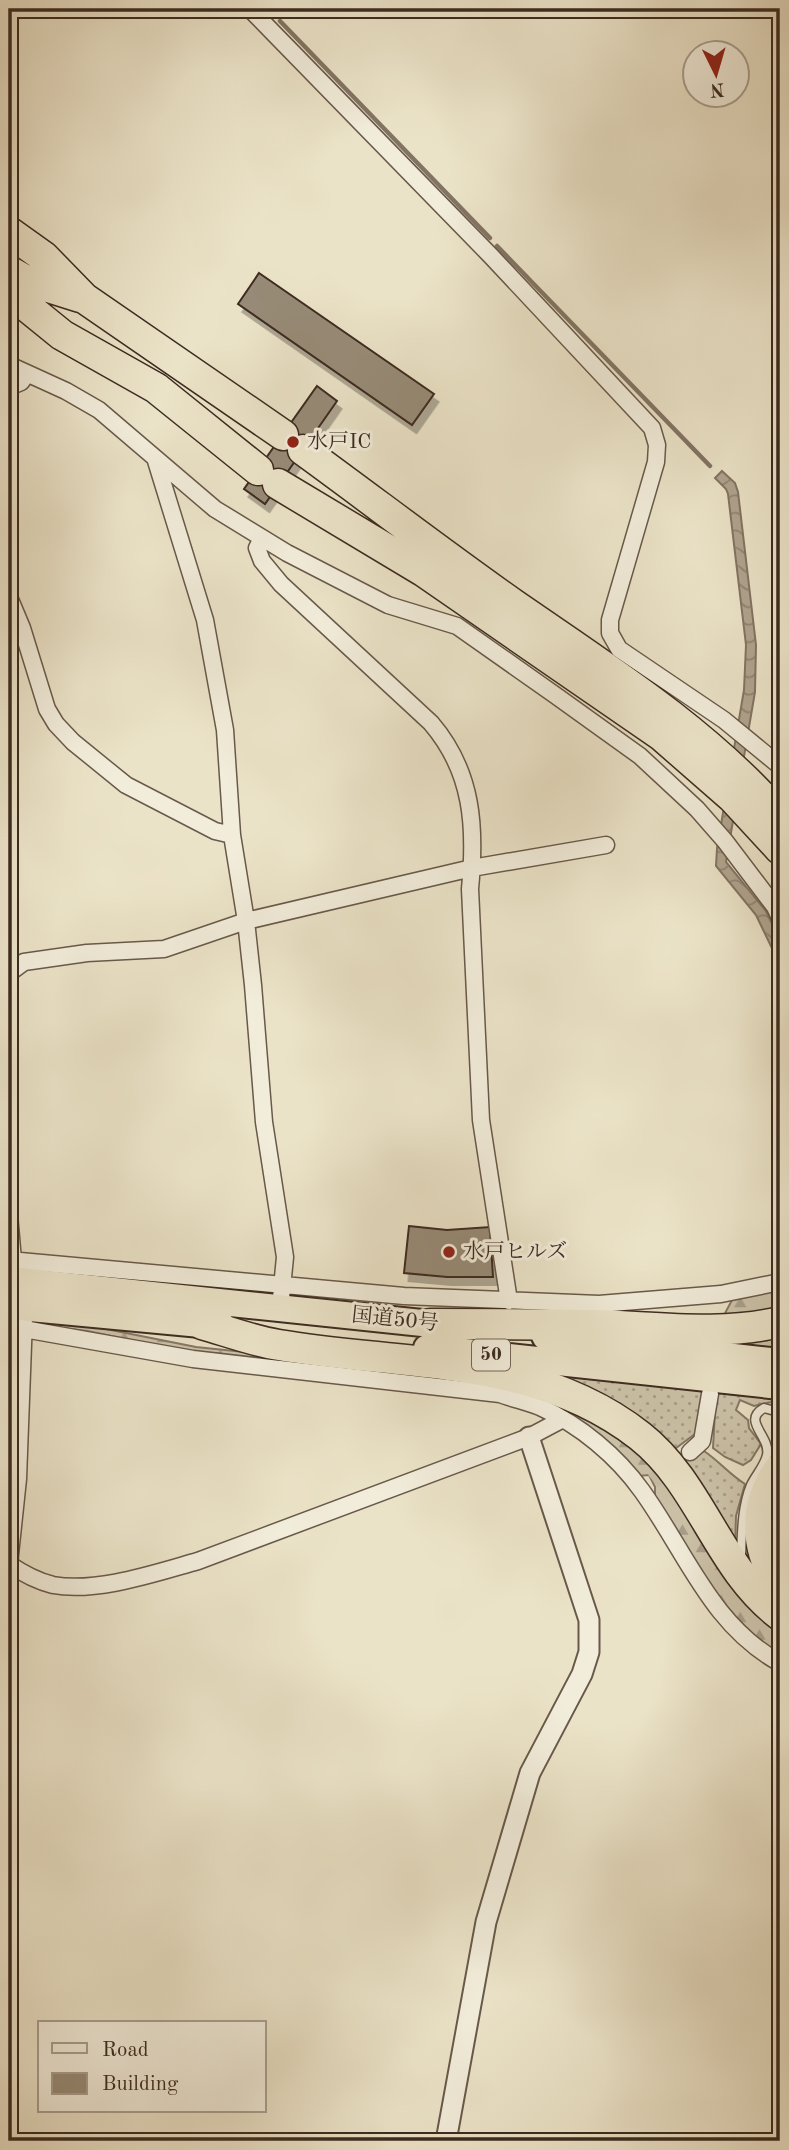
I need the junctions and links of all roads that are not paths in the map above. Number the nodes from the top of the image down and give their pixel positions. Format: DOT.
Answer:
graph roads {
  1 [pos="250,9"];
  2 [pos="9,232"];
  3 [pos="9,271"];
  4 [pos="9,292"];
  5 [pos="84,298"];
  6 [pos="9,319"];
  7 [pos="62,335"];
  8 [pos="9,365"];
  9 [pos="27,374"];
  10 [pos="9,387"];
  11 [pos="156,461"];
  12 [pos="262,538"];
  13 [pos="9,597"];
  14 [pos="780,766"];
  15 [pos="232,835"];
  16 [pos="779,840"];
  17 [pos="606,845"];
  18 [pos="472,867"];
  19 [pos="780,918"];
  20 [pos="246,921"];
  21 [pos="9,973"];
  22 [pos="9,1215"];
  23 [pos="780,1282"];
  24 [pos="15,1289"];
  25 [pos="281,1296"];
  26 [pos="509,1301"];
  27 [pos="780,1322"];
  28 [pos="202,1324"];
  29 [pos="430,1324"];
  30 [pos="780,1362"];
  31 [pos="780,1385"];
  32 [pos="710,1394"];
  33 [pos="563,1419"];
  34 [pos="529,1437"];
  35 [pos="690,1452"];
  36 [pos="780,1452"];
  37 [pos="780,1468"];
  38 [pos="9,1564"];
  39 [pos="741,1573"];
  40 [pos="780,1586"];
  41 [pos="780,1615"];
  42 [pos="780,1663"];
  43 [pos="446,2141"];
  1 -- 14 [label="street"];
  2 -- 5 [label="highway"];
  3 -- 5 [label="highway"];
  4 -- 7 [label="highway"];
  5 -- 16 [label="highway"];
  6 -- 7 [label="highway"];
  7 -- 16 [label="highway"];
  8 -- 9 [label="street"];
  9 -- 10 [label="street"];
  9 -- 11 [label="street"];
  11 -- 12 [label="street"];
  11 -- 15 [label="street"];
  12 -- 18 [label="street"];
  12 -- 19 [label="street"];
  13 -- 15 [label="street"];
  15 -- 20 [label="street"];
  17 -- 18 [label="street"];
  18 -- 20 [label="street"];
  18 -- 26 [label="street"];
  20 -- 21 [label="street"];
  20 -- 25 [label="street"];
  22 -- 24 [label="street"];
  23 -- 26 [label="street"];
  24 -- 25 [label="highway, 国道50号 / 50"];
  24 -- 28 [label="highway, 国道50号 / 50"];
  24 -- 33 [label="street"];
  24 -- 38 [label="street"];
  25 -- 26 [label="street"];
  25 -- 29 [label="highway, 国道50号 / 50"];
  27 -- 29 [label="highway"];
  28 -- 31 [label="highway, 国道50号 / 50"];
  28 -- 39 [label="highway"];
  29 -- 30 [label="highway, 国道50号 / 50"];
  32 -- 35 [label="street"];
  33 -- 34 [label="street"];
  33 -- 42 [label="street"];
  34 -- 38 [label="street"];
  34 -- 43 [label="street"];
  36 -- 39 [label="lane"];
  37 -- 40 [label="highway"];
  39 -- 41 [label="highway"];
}
